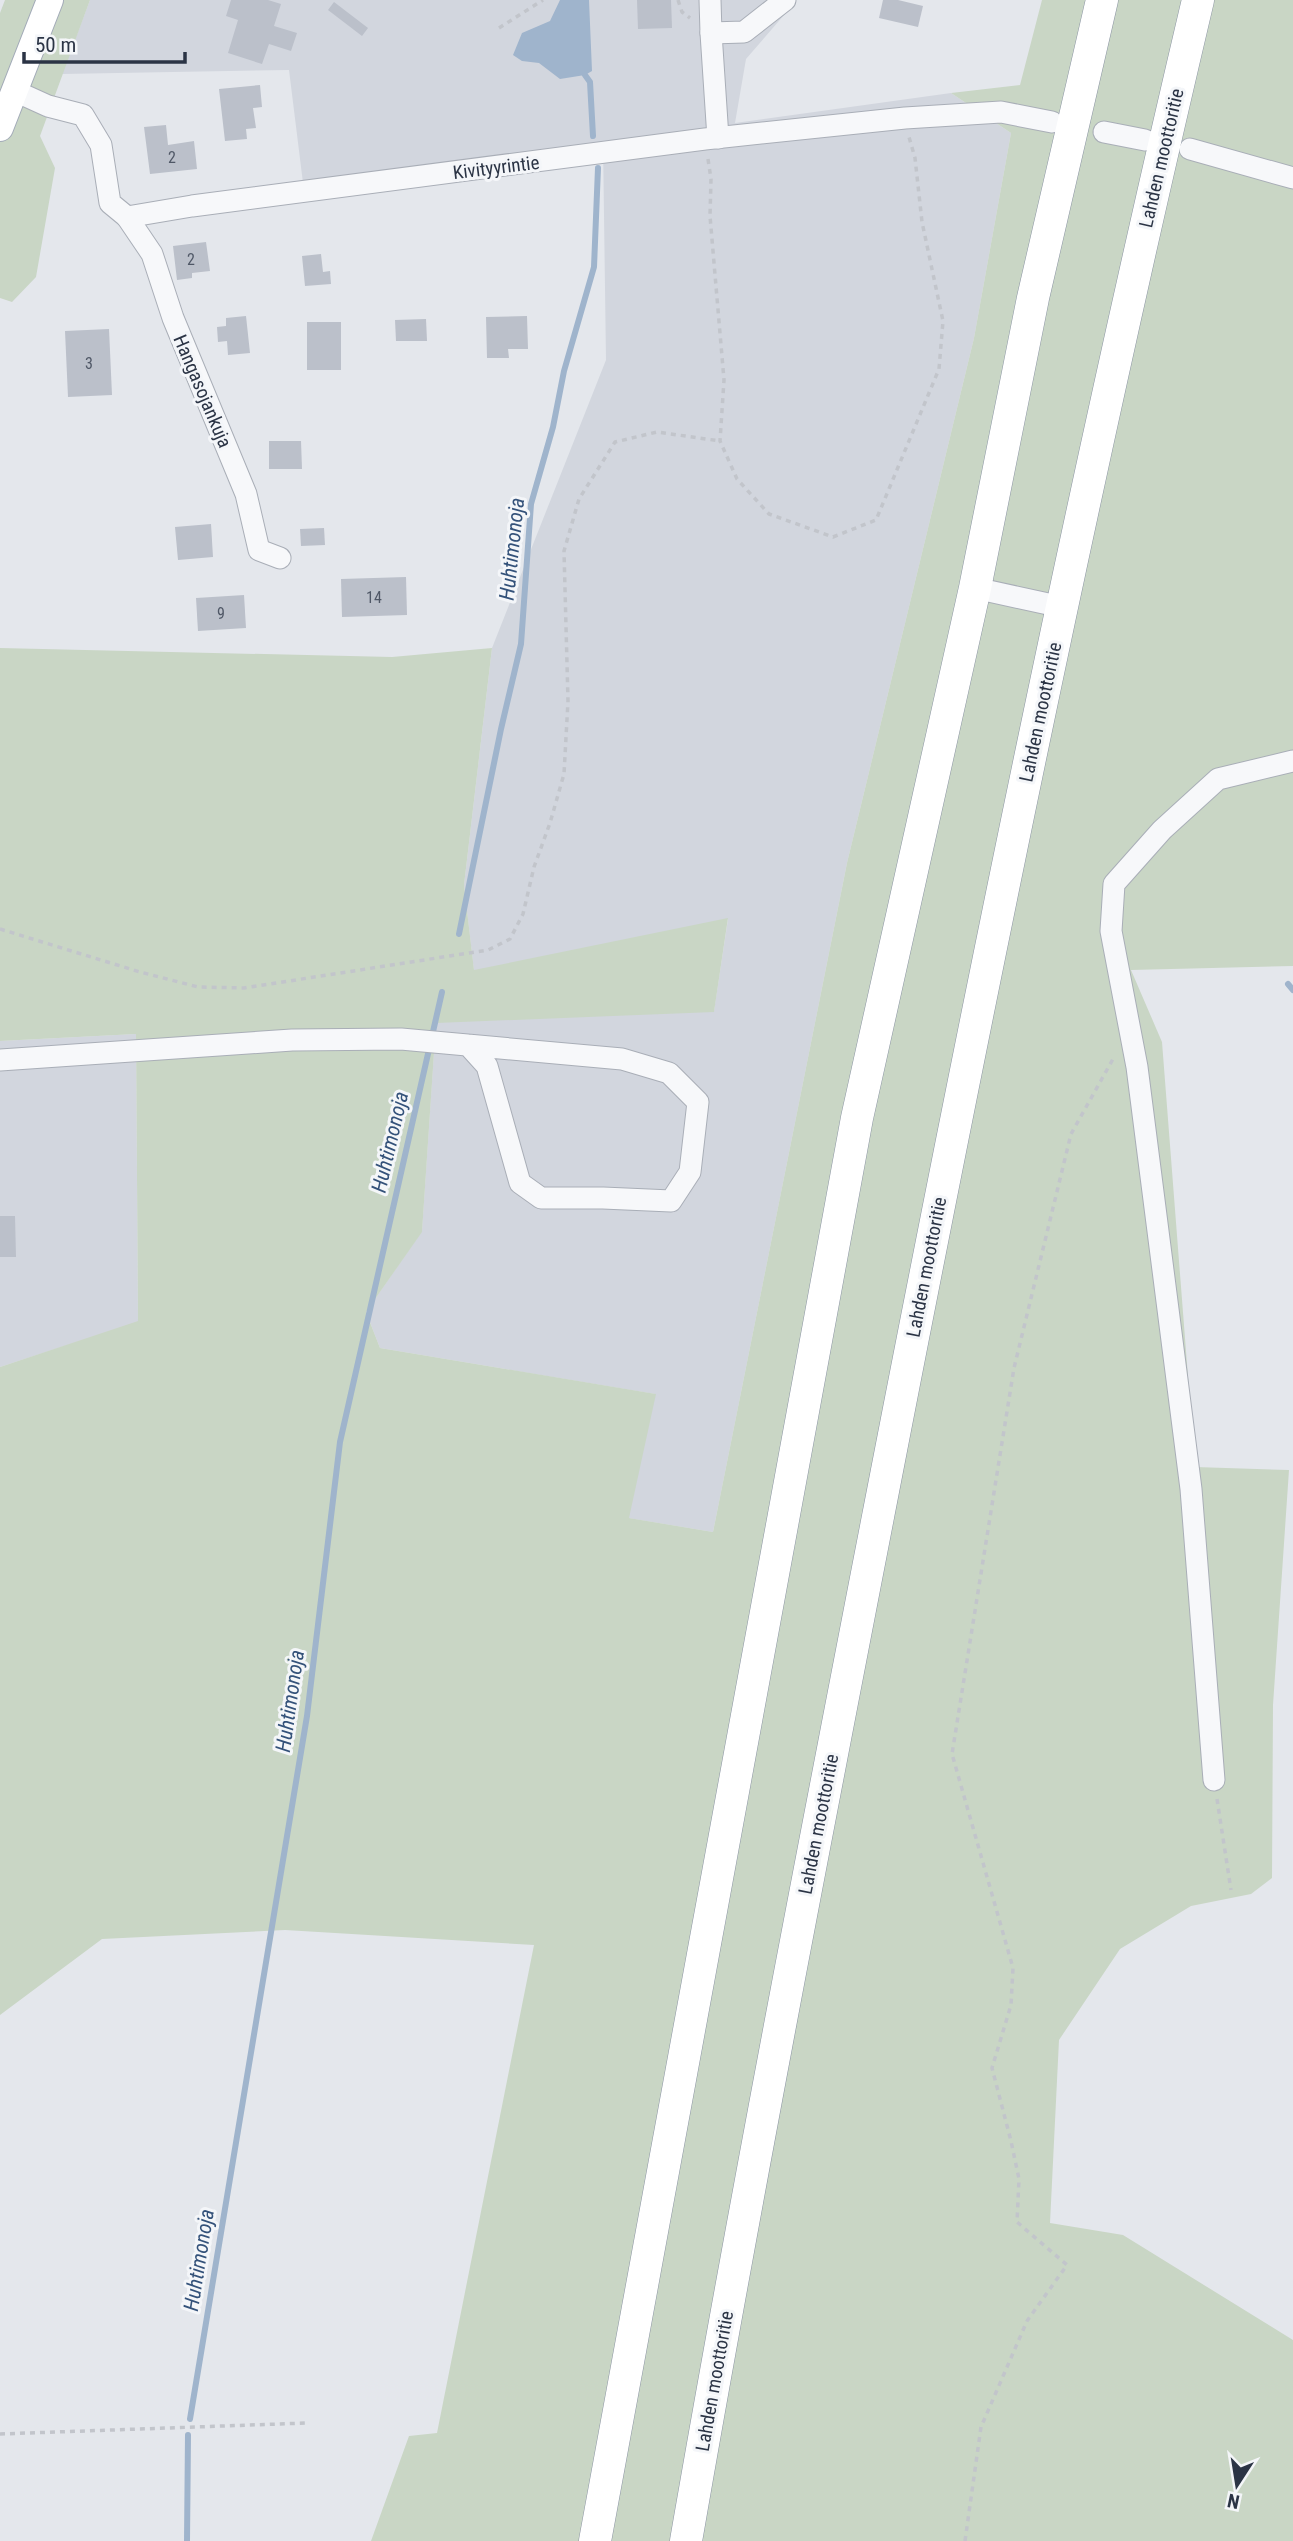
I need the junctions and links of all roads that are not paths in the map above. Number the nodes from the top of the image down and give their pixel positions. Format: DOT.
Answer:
graph roads {
  1 [pos="50,0"];
  2 [pos="710,0"];
  3 [pos="785,0"];
  4 [pos="1102,0"];
  5 [pos="1198,0"];
  6 [pos="711,33"];
  7 [pos="15,91"];
  8 [pos="1052,122"];
  9 [pos="0,128"];
  10 [pos="1104,132"];
  11 [pos="711,139"];
  12 [pos="1145,141"];
  13 [pos="1190,149"];
  14 [pos="1293,178"];
  15 [pos="127,217"];
  16 [pos="280,558"];
  17 [pos="975,588"];
  18 [pos="1062,607"];
  19 [pos="1293,761"];
  20 [pos="468,1045"];
  21 [pos="0,1060"];
  22 [pos="1214,1780"];
  23 [pos="595,2541"];
  24 [pos="686,2541"];
  1 -- 7 [label="main road"];
  2 -- 6 [label="street"];
  3 -- 6 [label="street"];
  4 -- 17 [label="highway"];
  5 -- 18 [label="highway, Lahden moottoritie"];
  6 -- 11 [label="street"];
  7 -- 9 [label="main road"];
  7 -- 15 [label="street"];
  8 -- 11 [label="street, Kivityyrintie"];
  10 -- 12 [label="street"];
  11 -- 15 [label="street, Kivityyrintie"];
  13 -- 14 [label="street"];
  15 -- 16 [label="street, Hangasojankuja"];
  17 -- 18 [label="street"];
  17 -- 23 [label="highway"];
  18 -- 24 [label="highway, Lahden moottoritie"];
  19 -- 22 [label="street"];
  20 -- 20 [label="street"];
  20 -- 21 [label="street"];
}
